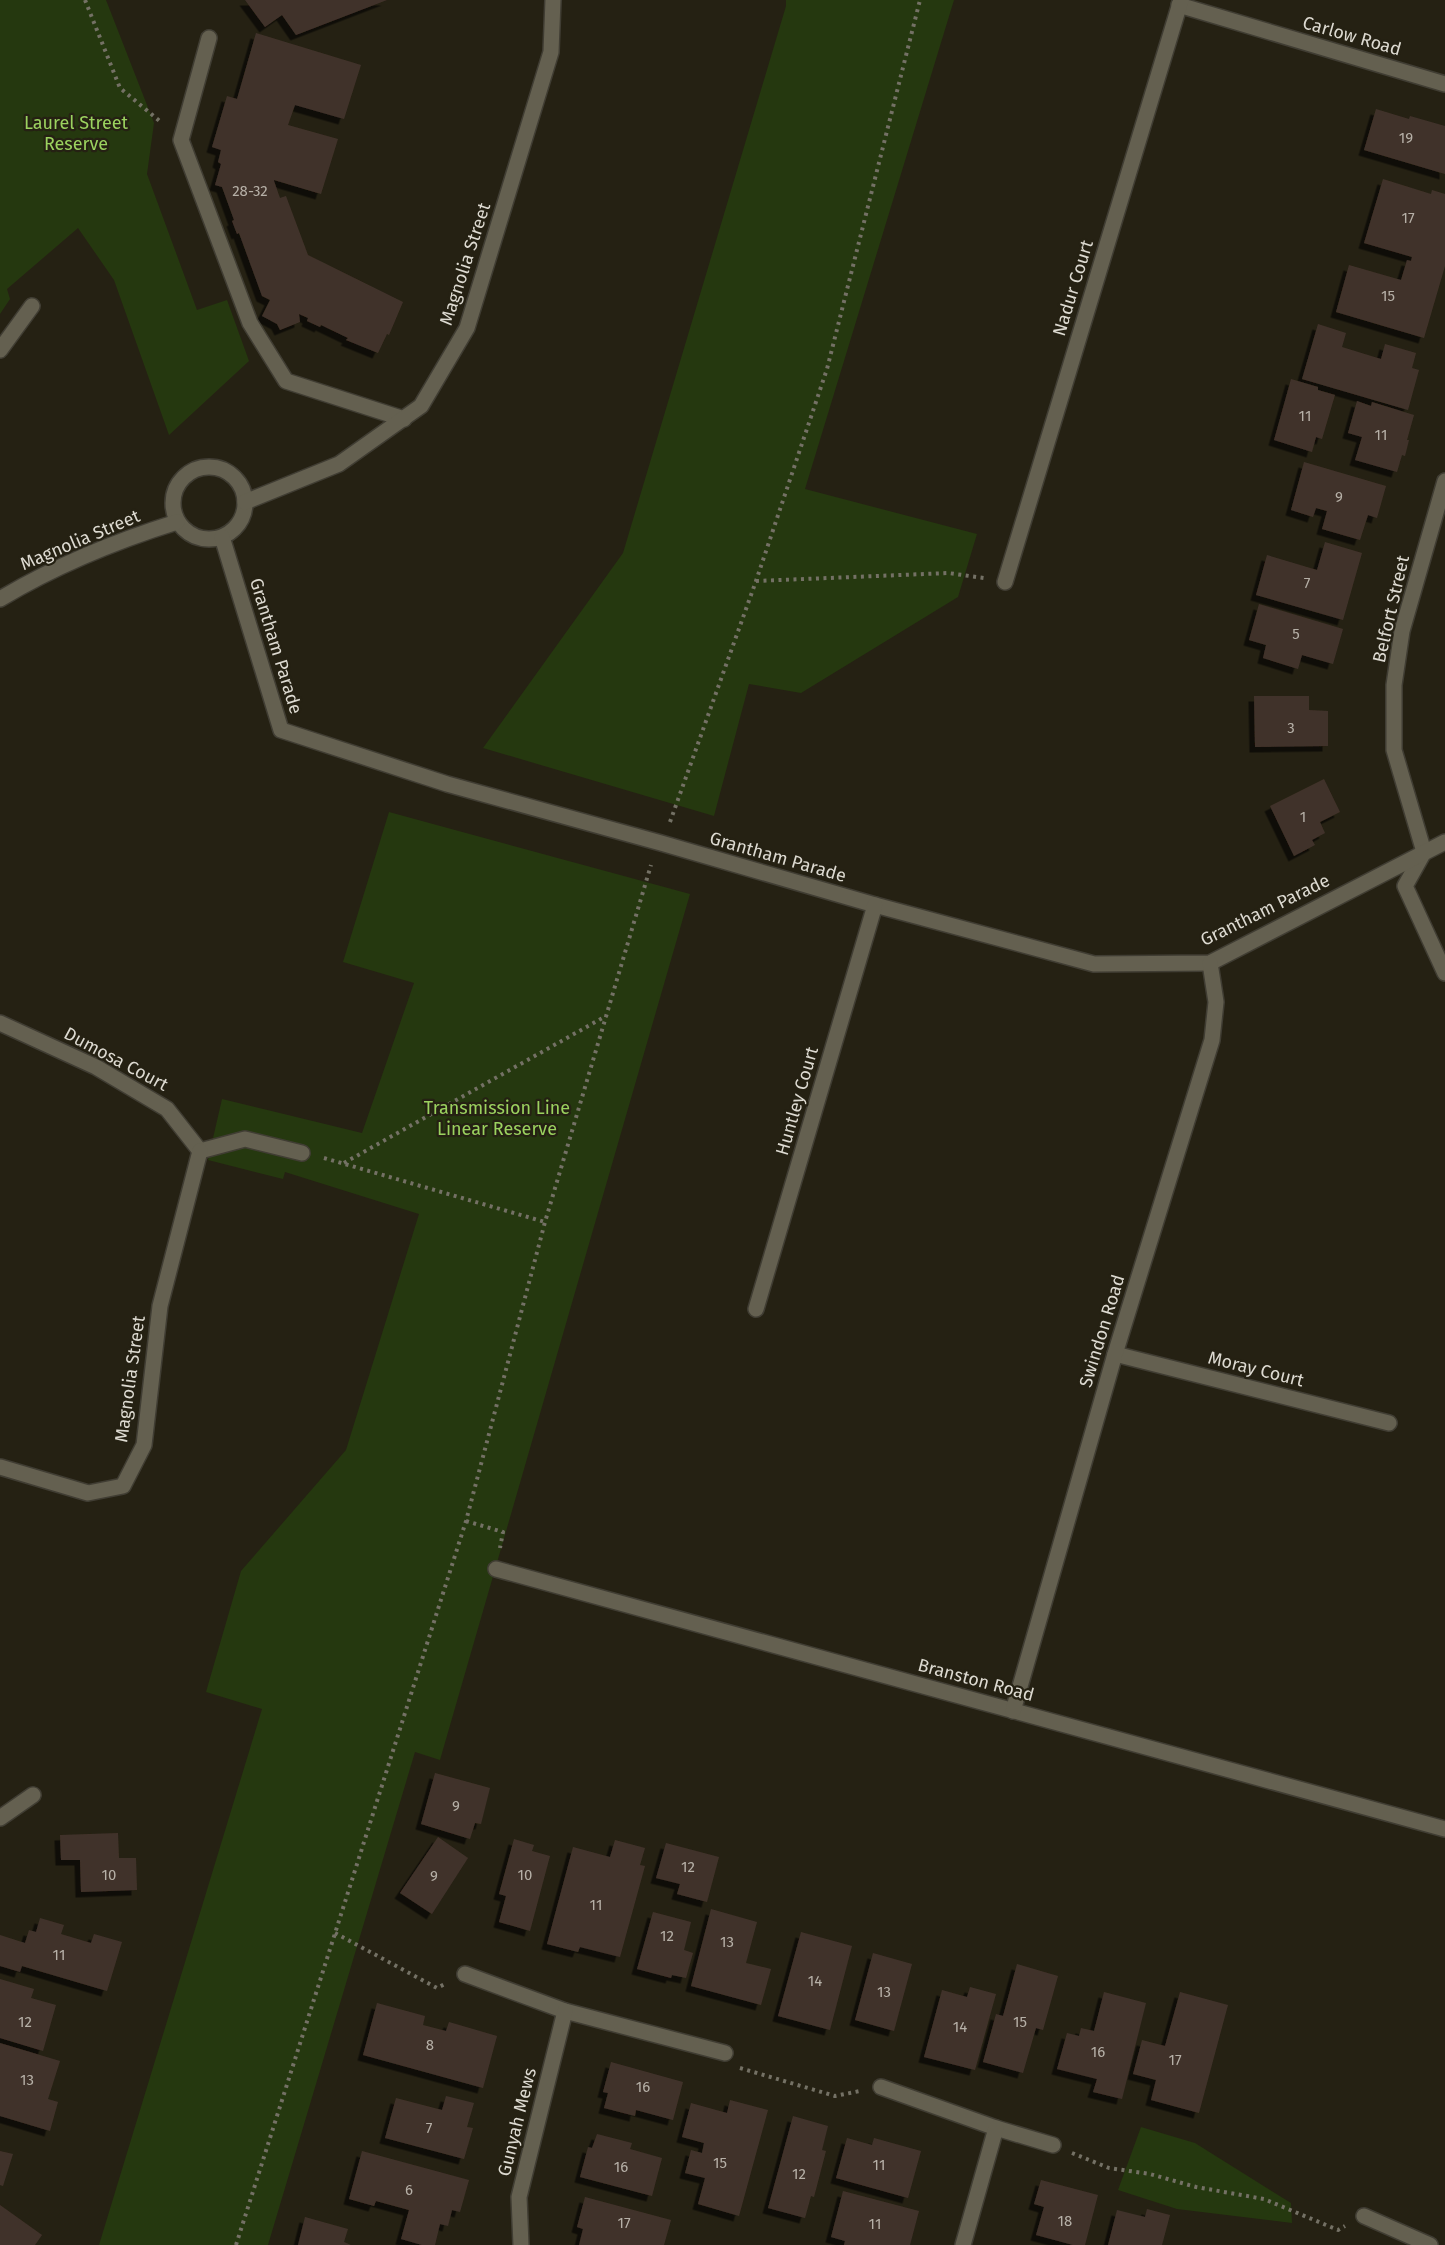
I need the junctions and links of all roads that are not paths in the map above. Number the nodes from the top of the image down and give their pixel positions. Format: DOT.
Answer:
graph roads {
  1 [pos="553,0"];
  2 [pos="1180,3"];
  3 [pos="209,38"];
  4 [pos="1445,84"];
  5 [pos="32,306"];
  6 [pos="0,350"];
  7 [pos="404,418"];
  8 [pos="1445,482"];
  9 [pos="245,502"];
  10 [pos="177,522"];
  11 [pos="222,537"];
  12 [pos="1005,582"];
  13 [pos="0,599"];
  14 [pos="1445,842"];
  15 [pos="1424,852"];
  16 [pos="875,905"];
  17 [pos="1210,963"];
  18 [pos="1445,973"];
  19 [pos="0,1023"];
  20 [pos="200,1151"];
  21 [pos="302,1153"];
  22 [pos="756,1309"];
  23 [pos="1114,1354"];
  24 [pos="1389,1423"];
  25 [pos="0,1467"];
  26 [pos="496,1569"];
  27 [pos="1013,1711"];
  28 [pos="33,1795"];
  29 [pos="0,1818"];
  30 [pos="1445,1829"];
  31 [pos="465,1974"];
  32 [pos="565,2011"];
  33 [pos="726,2053"];
  34 [pos="881,2087"];
  35 [pos="996,2128"];
  36 [pos="1053,2145"];
  37 [pos="1364,2216"];
  38 [pos="521,2245"];
  39 [pos="963,2245"];
  40 [pos="1430,2245"];
  1 -- 7 [label="street, Magnolia Street"];
  2 -- 4 [label="street, Carlow Road"];
  2 -- 12 [label="street, Nadur Court"];
  3 -- 7 [label="street"];
  5 -- 6 [label="street"];
  7 -- 9 [label="street, Magnolia Street"];
  8 -- 15 [label="street, Belfort Street"];
  9 -- 10 [label="street"];
  9 -- 11 [label="street"];
  10 -- 11 [label="street"];
  10 -- 13 [label="street, Magnolia Street"];
  11 -- 16 [label="street, Grantham Parade"];
  14 -- 15 [label="street, Grantham Parade"];
  15 -- 17 [label="street, Grantham Parade"];
  15 -- 18 [label="street"];
  16 -- 17 [label="street, Grantham Parade"];
  16 -- 22 [label="street, Huntley Court"];
  17 -- 23 [label="street, Swindon Road"];
  19 -- 20 [label="street, Dumosa Court"];
  20 -- 21 [label="street"];
  20 -- 25 [label="street, Magnolia Street"];
  23 -- 24 [label="street, Moray Court"];
  23 -- 27 [label="street, Swindon Road"];
  26 -- 27 [label="street, Branston Road"];
  27 -- 30 [label="street, Branston Road"];
  28 -- 29 [label="street"];
  31 -- 32 [label="street"];
  32 -- 33 [label="street"];
  32 -- 38 [label="street, Gunyah Mews"];
  34 -- 35 [label="street"];
  35 -- 36 [label="street"];
  35 -- 39 [label="street"];
  37 -- 40 [label="street"];
}
